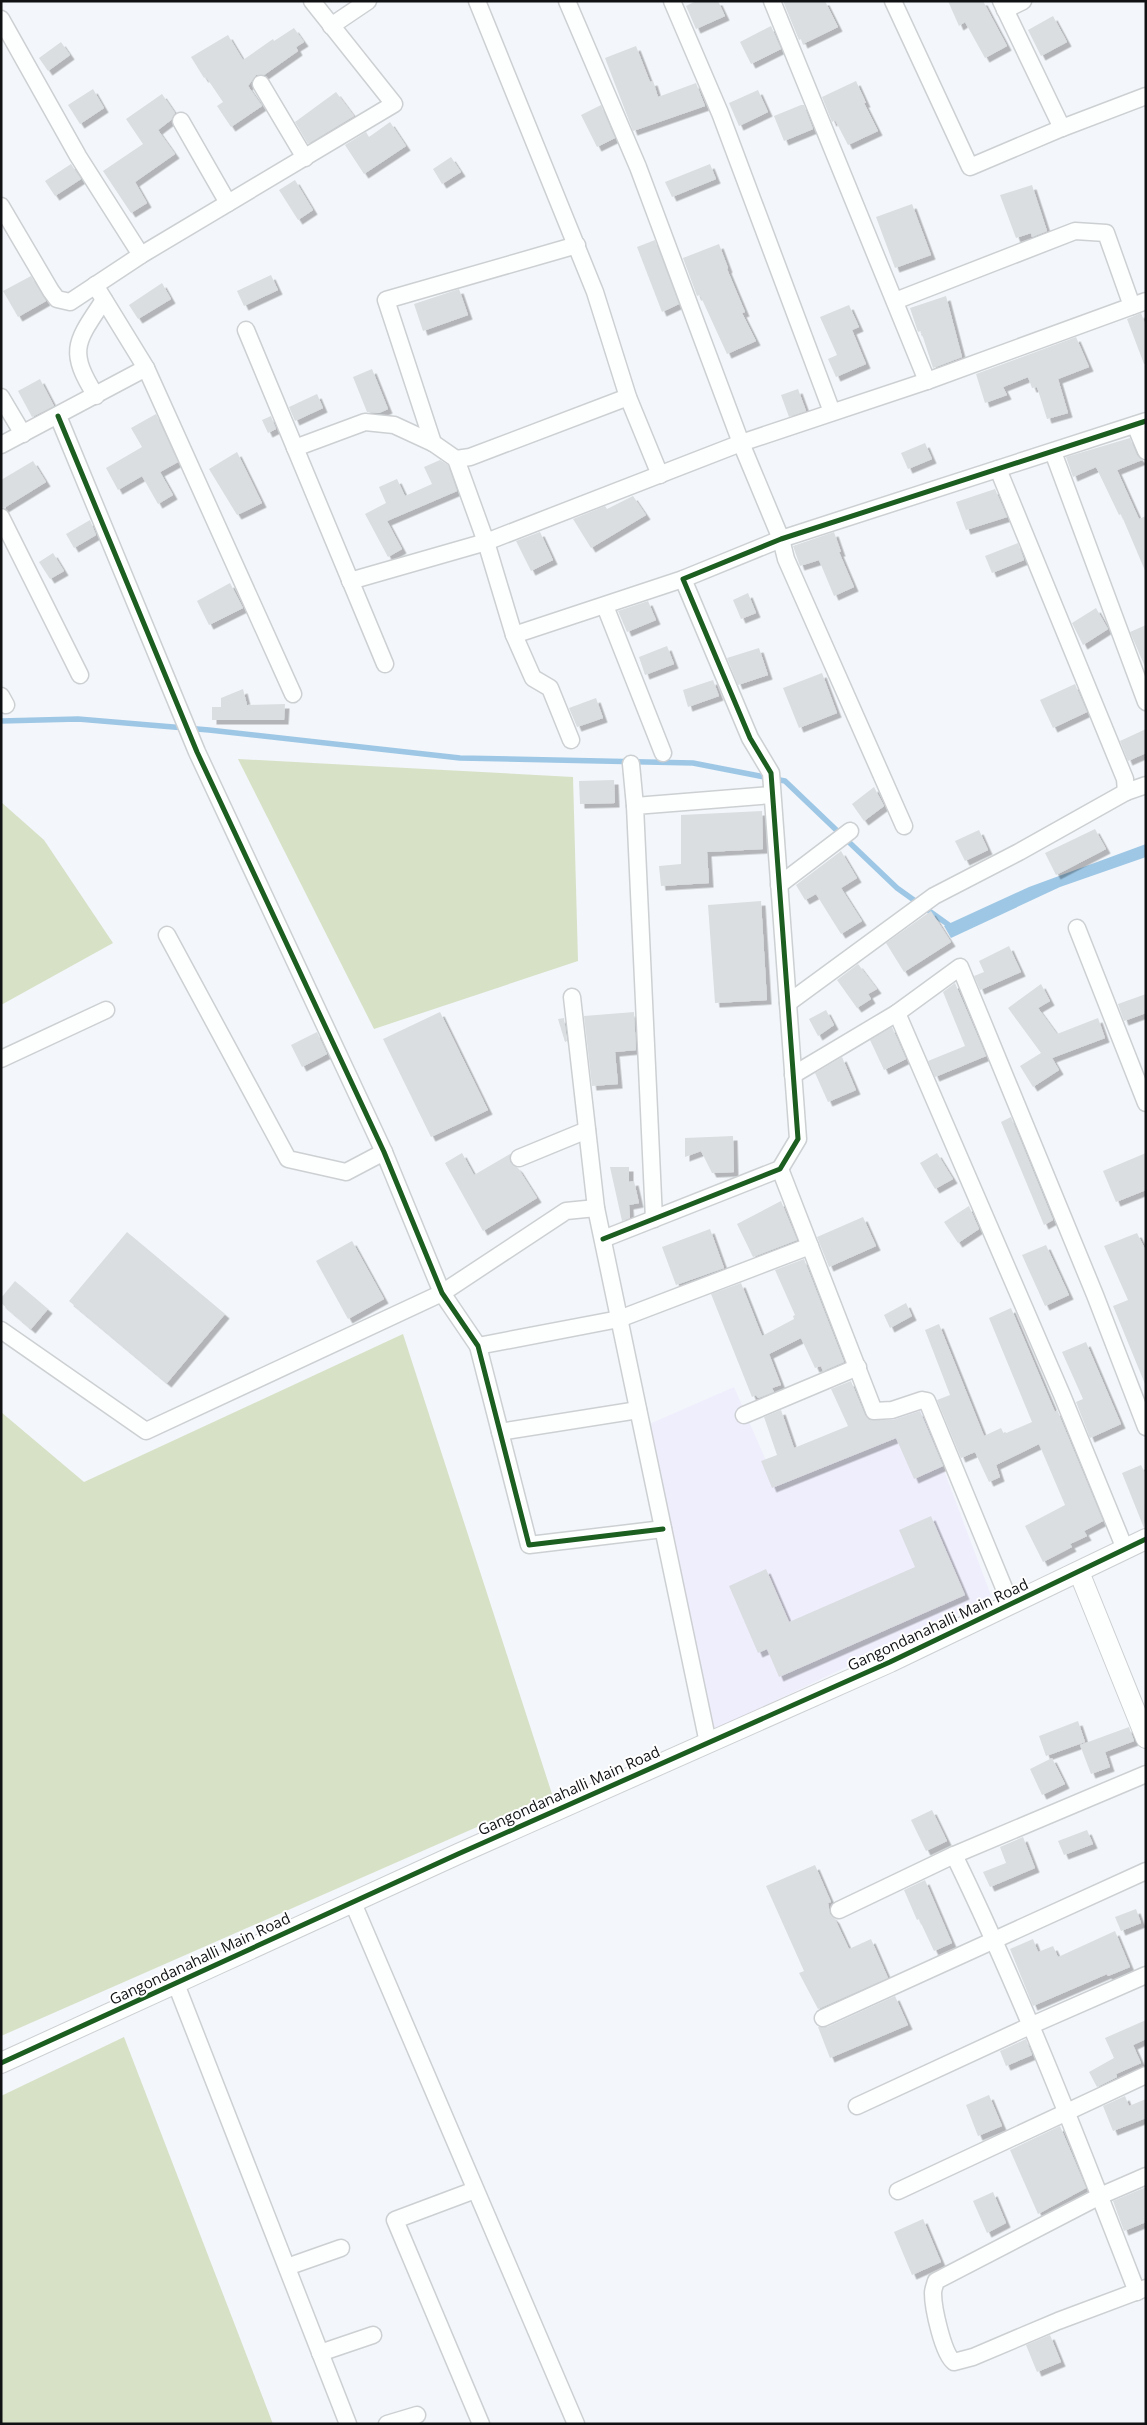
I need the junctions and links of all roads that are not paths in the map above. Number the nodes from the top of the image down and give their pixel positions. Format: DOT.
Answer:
graph roads {
  1 [pos="312,1"];
  2 [pos="368,1"];
  3 [pos="477,1"];
  4 [pos="567,1"];
  5 [pos="672,1"];
  6 [pos="772,1"];
  7 [pos="893,1"];
  8 [pos="1023,1"];
  9 [pos="1003,6"];
  10 [pos="1,19"];
  11 [pos="331,26"];
  12 [pos="261,84"];
  13 [pos="1146,96"];
  14 [pos="181,121"];
  15 [pos="1062,128"];
  16 [pos="305,158"];
  17 [pos="228,203"];
  18 [pos="1,206"];
  19 [pos="577,245"];
  20 [pos="141,255"];
  21 [pos="95,285"];
  22 [pos="104,300"];
  23 [pos="894,301"];
  24 [pos="1139,304"];
  25 [pos="246,330"];
  26 [pos="146,368"];
  27 [pos="927,381"];
  28 [pos="96,396"];
  29 [pos="628,397"];
  30 [pos="1,398"];
  31 [pos="832,412"];
  32 [pos="58,416"];
  33 [pos="1141,423"];
  34 [pos="23,434"];
  35 [pos="433,443"];
  36 [pos="741,443"];
  37 [pos="1,445"];
  38 [pos="295,448"];
  39 [pos="1146,451"];
  40 [pos="1053,452"];
  41 [pos="456,458"];
  42 [pos="998,469"];
  43 [pos="660,475"];
  44 [pos="1,517"];
  45 [pos="781,540"];
  46 [pos="486,542"];
  47 [pos="683,579"];
  48 [pos="350,581"];
  49 [pos="605,606"];
  50 [pos="514,636"];
  51 [pos="385,664"];
  52 [pos="80,675"];
  53 [pos="293,694"];
  54 [pos="1146,702"];
  55 [pos="571,740"];
  56 [pos="663,753"];
  57 [pos="631,764"];
  58 [pos="1146,785"];
  59 [pos="1126,792"];
  60 [pos="772,795"];
  61 [pos="635,806"];
  62 [pos="904,826"];
  63 [pos="850,831"];
  64 [pos="779,885"];
  65 [pos="1077,928"];
  66 [pos="167,935"];
  67 [pos="572,996"];
  68 [pos="788,1003"];
  69 [pos="106,1010"];
  70 [pos="897,1013"];
  71 [pos="1,1059"];
  72 [pos="793,1075"];
  73 [pos="1146,1103"];
  74 [pos="587,1130"];
  75 [pos="384,1152"];
  76 [pos="520,1158"];
  77 [pos="780,1169"];
  78 [pos="596,1208"];
  79 [pos="654,1219"];
  80 [pos="602,1238"];
  81 [pos="810,1246"];
  82 [pos="442,1293"];
  83 [pos="619,1319"];
  84 [pos="1,1330"];
  85 [pos="478,1346"];
  86 [pos="858,1368"];
  87 [pos="638,1410"];
  88 [pos="744,1415"];
  89 [pos="1146,1427"];
  90 [pos="500,1432"];
  91 [pos="663,1528"];
  92 [pos="1146,1539"];
  93 [pos="1125,1549"];
  94 [pos="1079,1572"];
  95 [pos="1011,1605"];
  96 [pos="1146,1738"];
  97 [pos="708,1743"];
  98 [pos="1146,1774"];
  99 [pos="954,1855"];
  100 [pos="1146,1871"];
  101 [pos="353,1903"];
  102 [pos="839,1910"];
  103 [pos="995,1940"];
  104 [pos="1146,1975"];
  105 [pos="176,1984"];
  106 [pos="824,2018"];
  107 [pos="1032,2025"];
  108 [pos="1,2063"];
  109 [pos="1146,2075"];
  110 [pos="857,2106"];
  111 [pos="1066,2112"];
  112 [pos="1146,2176"];
  113 [pos="475,2190"];
  114 [pos="898,2191"];
  115 [pos="1100,2196"];
  116 [pos="341,2248"];
  117 [pos="287,2266"];
  118 [pos="1141,2290"];
  119 [pos="373,2335"];
  120 [pos="320,2353"];
  121 [pos="417,2415"];
  122 [pos="348,2424"];
  123 [pos="387,2424"];
  124 [pos="481,2424"];
  125 [pos="576,2424"];
  1 -- 11 [label="street"];
  2 -- 11 [label="street"];
  3 -- 19 [label="street"];
  4 -- 36 [label="street"];
  5 -- 31 [label="street"];
  6 -- 23 [label="street"];
  7 -- 15 [label="street"];
  8 -- 9 [label="street"];
  9 -- 15 [label="street"];
  10 -- 20 [label="street"];
  11 -- 16 [label="street"];
  12 -- 16 [label="street"];
  13 -- 15 [label="street"];
  14 -- 17 [label="street"];
  16 -- 17 [label="street"];
  17 -- 20 [label="street"];
  18 -- 21 [label="street"];
  19 -- 29 [label="street"];
  19 -- 35 [label="street"];
  20 -- 21 [label="street"];
  21 -- 22 [label="street"];
  22 -- 26 [label="street"];
  22 -- 28 [label="street"];
  23 -- 24 [label="street"];
  23 -- 27 [label="street"];
  24 -- 27 [label="street"];
  25 -- 38 [label="street"];
  26 -- 28 [label="street"];
  26 -- 53 [label="street"];
  27 -- 31 [label="street"];
  28 -- 32 [label="street"];
  29 -- 41 [label="street"];
  29 -- 43 [label="street"];
  30 -- 34 [label="street"];
  31 -- 36 [label="street"];
  32 -- 34 [label="street"];
  32 -- 75 [label="street"];
  33 -- 39 [label="street"];
  33 -- 40 [label="street"];
  34 -- 37 [label="street"];
  35 -- 38 [label="street"];
  35 -- 41 [label="street"];
  36 -- 43 [label="street"];
  36 -- 45 [label="street"];
  38 -- 48 [label="street"];
  40 -- 42 [label="street"];
  40 -- 54 [label="street"];
  41 -- 46 [label="street"];
  42 -- 45 [label="street"];
  42 -- 59 [label="street"];
  43 -- 46 [label="street"];
  44 -- 52 [label="street"];
  45 -- 47 [label="street"];
  45 -- 62 [label="street"];
  46 -- 48 [label="street"];
  46 -- 50 [label="street"];
  47 -- 49 [label="street"];
  47 -- 60 [label="street"];
  48 -- 51 [label="street"];
  49 -- 50 [label="street"];
  49 -- 56 [label="street"];
  50 -- 55 [label="street"];
  57 -- 61 [label="street"];
  58 -- 59 [label="street"];
  59 -- 68 [label="street"];
  60 -- 61 [label="street"];
  60 -- 64 [label="street"];
  61 -- 79 [label="street"];
  63 -- 64 [label="street"];
  64 -- 68 [label="street"];
  65 -- 73 [label="street"];
  66 -- 75 [label="street"];
  67 -- 74 [label="street"];
  68 -- 72 [label="street"];
  69 -- 71 [label="street"];
  70 -- 72 [label="street"];
  70 -- 89 [label="street"];
  70 -- 93 [label="street"];
  72 -- 77 [label="street"];
  74 -- 76 [label="street"];
  74 -- 78 [label="street"];
  75 -- 82 [label="street"];
  77 -- 79 [label="street"];
  77 -- 81 [label="street"];
  78 -- 80 [label="street"];
  78 -- 82 [label="street"];
  79 -- 80 [label="street"];
  80 -- 83 [label="street"];
  81 -- 83 [label="street"];
  81 -- 86 [label="street"];
  82 -- 84 [label="street"];
  82 -- 85 [label="street"];
  83 -- 85 [label="street"];
  83 -- 87 [label="street"];
  85 -- 90 [label="street"];
  86 -- 88 [label="street"];
  86 -- 95 [label="street"];
  87 -- 90 [label="street"];
  87 -- 91 [label="street"];
  90 -- 91 [label="street"];
  91 -- 97 [label="street"];
  92 -- 93 [label="street, Gangondanahalli Main Road"];
  93 -- 94 [label="street, Gangondanahalli Main Road"];
  94 -- 95 [label="street, Gangondanahalli Main Road"];
  94 -- 96 [label="street"];
  95 -- 97 [label="street, Gangondanahalli Main Road"];
  97 -- 101 [label="street, Gangondanahalli Main Road"];
  98 -- 99 [label="street"];
  99 -- 102 [label="street"];
  99 -- 103 [label="street"];
  100 -- 103 [label="street"];
  101 -- 105 [label="street, Gangondanahalli Main Road"];
  101 -- 113 [label="street"];
  103 -- 106 [label="street"];
  103 -- 107 [label="street"];
  104 -- 107 [label="street"];
  105 -- 108 [label="street, Gangondanahalli Main Road"];
  105 -- 117 [label="street"];
  107 -- 110 [label="street"];
  107 -- 111 [label="street"];
  109 -- 111 [label="street"];
  111 -- 114 [label="street"];
  111 -- 115 [label="street"];
  112 -- 115 [label="street"];
  113 -- 124 [label="street"];
  113 -- 125 [label="street"];
  115 -- 118 [label="street"];
  115 -- 118 [label="street"];
  116 -- 117 [label="street"];
  117 -- 120 [label="street"];
  119 -- 120 [label="street"];
  120 -- 122 [label="street"];
  121 -- 123 [label="street"];
}
